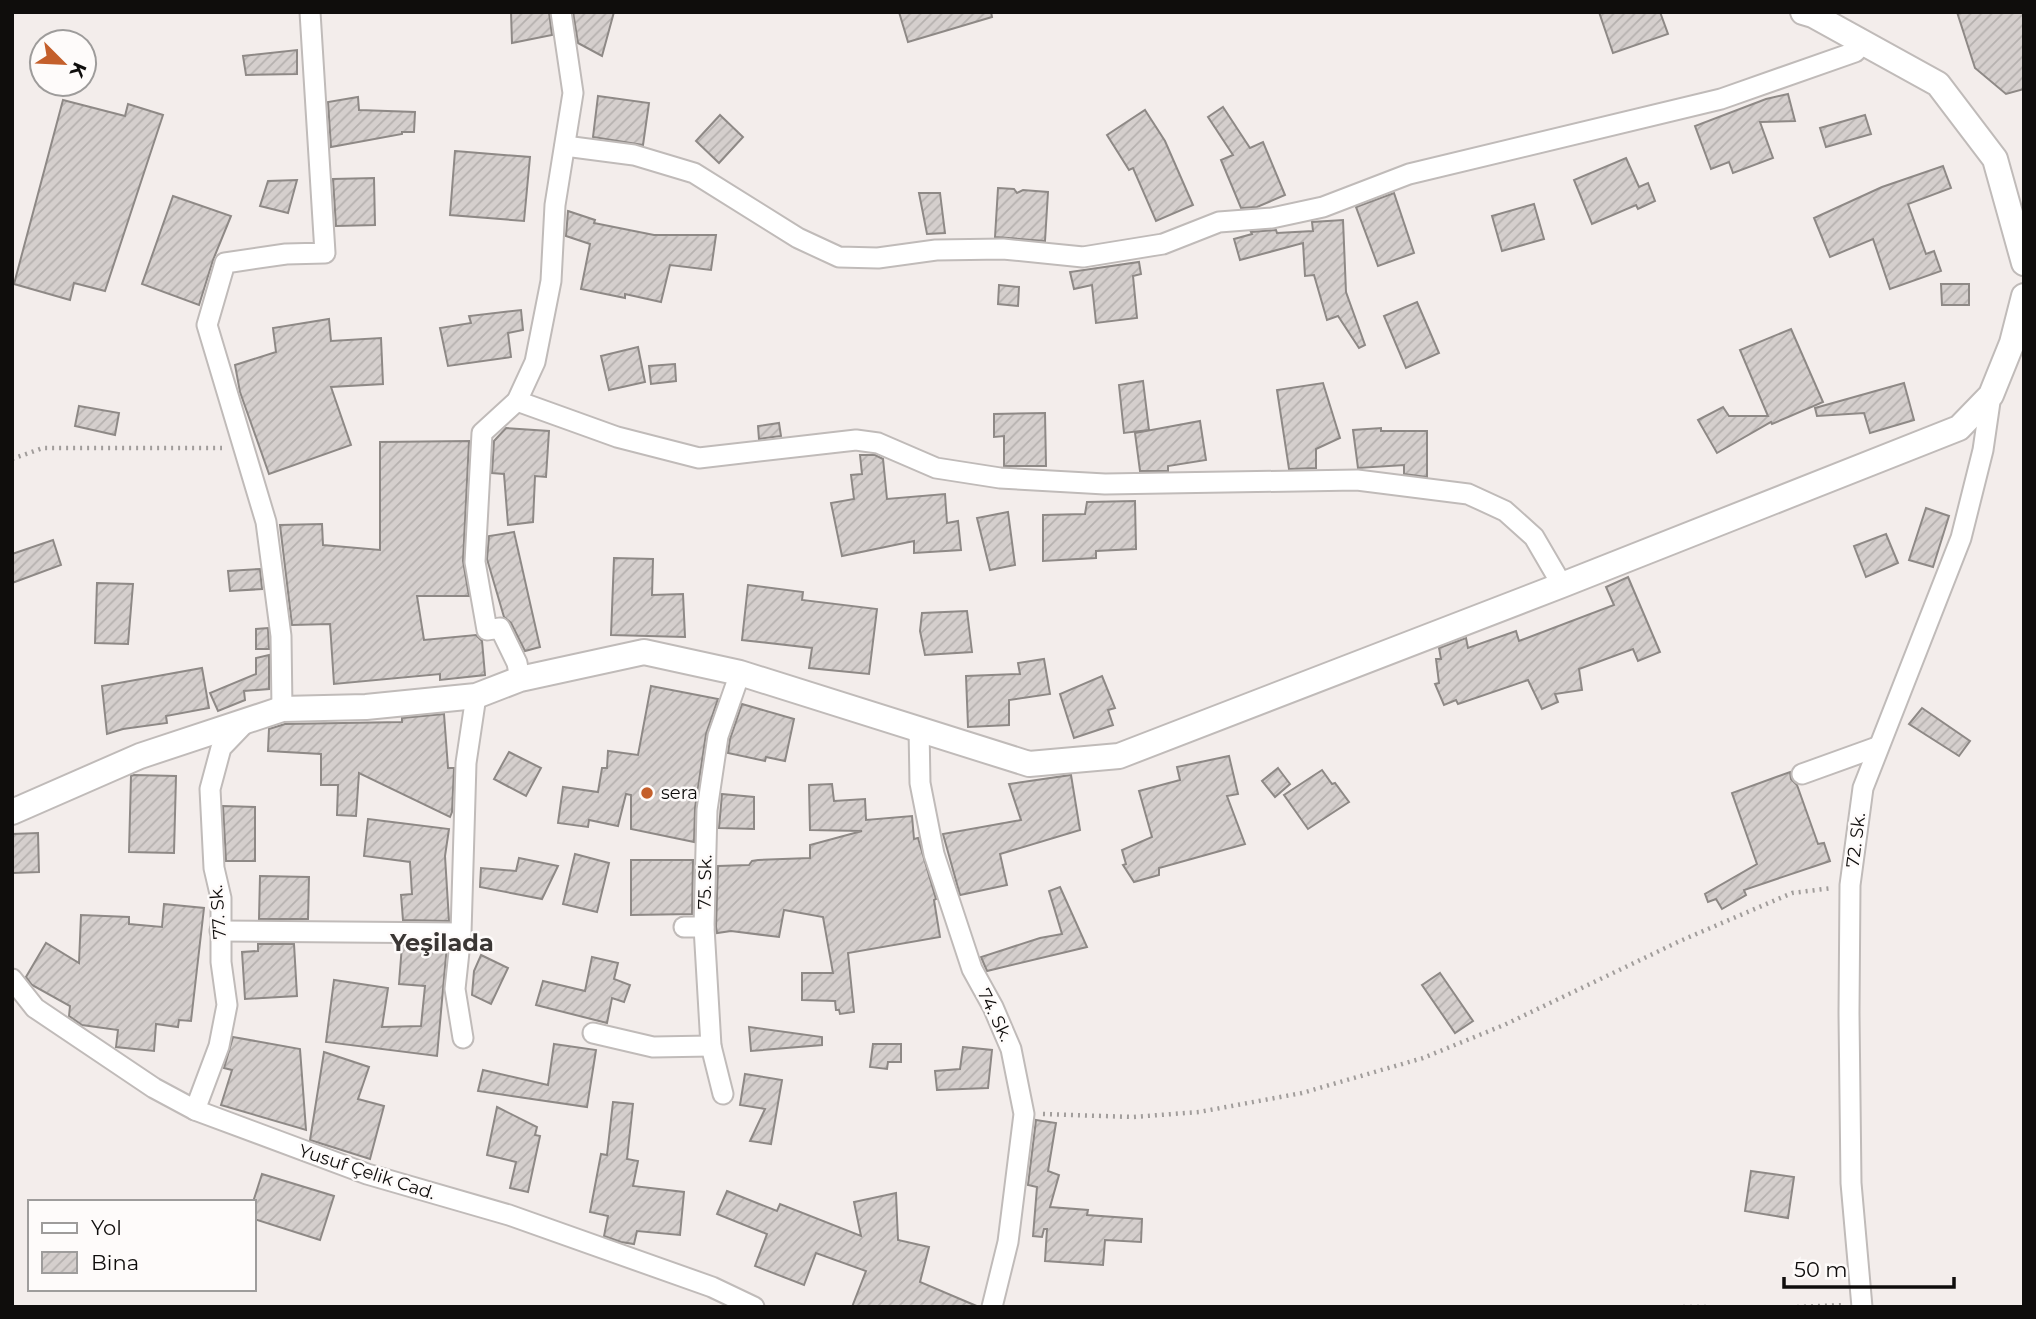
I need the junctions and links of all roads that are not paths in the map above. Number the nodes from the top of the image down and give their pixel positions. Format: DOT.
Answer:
graph roads {
  1 [pos="310,12"];
  2 [pos="561,12"];
  3 [pos="1803,12"];
  4 [pos="1863,43"];
  5 [pos="565,146"];
  6 [pos="2024,263"];
  7 [pos="2024,296"];
  8 [pos="1992,395"];
  9 [pos="517,401"];
  10 [pos="1562,585"];
  11 [pos="740,673"];
  12 [pos="520,678"];
  13 [pos="476,696"];
  14 [pos="282,709"];
  15 [pos="246,722"];
  16 [pos="919,728"];
  17 [pos="1877,747"];
  18 [pos="1802,774"];
  19 [pos="12,812"];
  20 [pos="684,927"];
  21 [pos="704,928"];
  22 [pos="220,931"];
  23 [pos="461,933"];
  24 [pos="12,979"];
  25 [pos="593,1033"];
  26 [pos="463,1038"];
  27 [pos="711,1046"];
  28 [pos="723,1094"];
  29 [pos="195,1110"];
  30 [pos="1862,1305"];
  31 [pos="754,1307"];
  32 [pos="992,1307"];
  1 -- 14 [label="street"];
  2 -- 5 [label="street"];
  3 -- 4 [label="street"];
  4 -- 5 [label="street"];
  4 -- 6 [label="street"];
  5 -- 9 [label="street"];
  7 -- 8 [label="street"];
  8 -- 10 [label="street"];
  8 -- 17 [label="street, 72. Sk."];
  9 -- 10 [label="street"];
  9 -- 12 [label="street"];
  10 -- 16 [label="street"];
  11 -- 12 [label="street"];
  11 -- 16 [label="street"];
  11 -- 21 [label="street, 75. Sk."];
  12 -- 13 [label="street"];
  13 -- 14 [label="street"];
  13 -- 23 [label="street"];
  14 -- 15 [label="street"];
  15 -- 19 [label="street"];
  15 -- 22 [label="street, 77. Sk."];
  16 -- 32 [label="street, 74. Sk."];
  17 -- 18 [label="street"];
  17 -- 30 [label="street, 72. Sk."];
  20 -- 21 [label="street"];
  21 -- 27 [label="street, 75. Sk."];
  22 -- 23 [label="street"];
  22 -- 29 [label="street, 77. Sk."];
  23 -- 26 [label="street"];
  24 -- 29 [label="street, Yusuf Çelik Cad."];
  25 -- 27 [label="street"];
  27 -- 28 [label="street, 75. Sk."];
  29 -- 31 [label="street, Yusuf Çelik Cad."];
}
